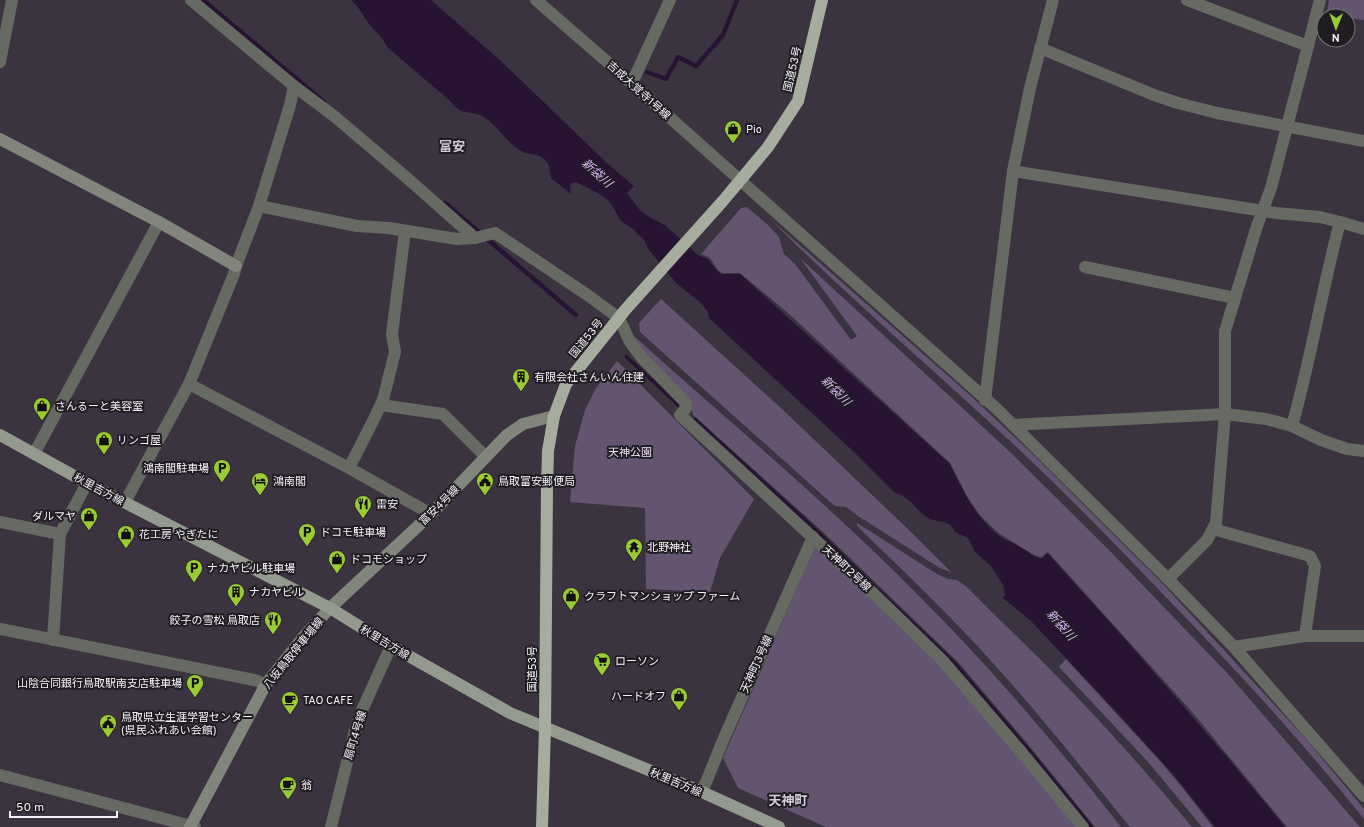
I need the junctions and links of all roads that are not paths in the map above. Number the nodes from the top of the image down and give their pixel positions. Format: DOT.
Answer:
graph roads {
  1 [pos="12,0"];
  2 [pos="191,0"];
  3 [pos="536,0"];
  4 [pos="670,0"];
  5 [pos="822,0"];
  6 [pos="1053,0"];
  7 [pos="1187,0"];
  8 [pos="1320,0"];
  9 [pos="550,5"];
  10 [pos="1308,46"];
  11 [pos="1040,48"];
  12 [pos="0,62"];
  13 [pos="632,83"];
  14 [pos="294,86"];
  15 [pos="1286,127"];
  16 [pos="0,138"];
  17 [pos="1364,142"];
  18 [pos="1013,171"];
  19 [pos="740,181"];
  20 [pos="259,206"];
  21 [pos="1262,211"];
  22 [pos="159,222"];
  23 [pos="1340,222"];
  24 [pos="1364,229"];
  25 [pos="405,231"];
  26 [pos="475,238"];
  27 [pos="236,266"];
  28 [pos="1085,267"];
  29 [pos="1235,298"];
  30 [pos="622,314"];
  31 [pos="189,384"];
  32 [pos="985,400"];
  33 [pos="381,405"];
  34 [pos="1225,414"];
  35 [pos="554,416"];
  36 [pos="1013,425"];
  37 [pos="1292,426"];
  38 [pos="0,436"];
  39 [pos="1364,451"];
  40 [pos="34,454"];
  41 [pos="486,457"];
  42 [pos="349,468"];
  43 [pos="87,483"];
  44 [pos="125,502"];
  45 [pos="431,514"];
  46 [pos="0,522"];
  47 [pos="1213,529"];
  48 [pos="60,534"];
  49 [pos="813,537"];
  50 [pos="1168,579"];
  51 [pos="330,608"];
  52 [pos="0,630"];
  53 [pos="1305,636"];
  54 [pos="1364,636"];
  55 [pos="53,640"];
  56 [pos="391,646"];
  57 [pos="1234,647"];
  58 [pos="266,684"];
  59 [pos="545,728"];
  60 [pos="0,775"];
  61 [pos="702,792"];
  62 [pos="1364,796"];
  63 [pos="192,827"];
  64 [pos="331,827"];
  65 [pos="542,827"];
  66 [pos="779,827"];
  67 [pos="1083,827"];
  1 -- 12 [label="street"];
  2 -- 14 [label="street"];
  3 -- 9 [label="street, 吉成大覚寺1号線"];
  4 -- 13 [label="street"];
  5 -- 19 [label="highway, 国道53号"];
  6 -- 11 [label="street"];
  7 -- 10 [label="street"];
  8 -- 10 [label="street"];
  9 -- 13 [label="street, 吉成大覚寺1号線"];
  10 -- 15 [label="street"];
  11 -- 15 [label="street"];
  11 -- 18 [label="street"];
  13 -- 19 [label="street, 吉成大覚寺1号線"];
  14 -- 20 [label="street"];
  14 -- 26 [label="street"];
  15 -- 17 [label="street"];
  15 -- 21 [label="street"];
  16 -- 22 [label="street"];
  18 -- 21 [label="street"];
  18 -- 32 [label="street"];
  19 -- 30 [label="highway, 国道53号"];
  19 -- 32 [label="street, 吉成大覚寺1号線"];
  20 -- 25 [label="street"];
  20 -- 27 [label="street"];
  21 -- 23 [label="street"];
  21 -- 29 [label="street"];
  22 -- 27 [label="street"];
  22 -- 40 [label="street"];
  23 -- 24 [label="street"];
  23 -- 37 [label="street"];
  25 -- 26 [label="street"];
  25 -- 33 [label="street"];
  26 -- 30 [label="street"];
  27 -- 31 [label="street"];
  28 -- 29 [label="street"];
  29 -- 34 [label="street"];
  30 -- 35 [label="highway, 国道53号"];
  30 -- 49 [label="street, 天神町2号線"];
  31 -- 42 [label="street"];
  31 -- 44 [label="street"];
  32 -- 36 [label="street, 吉成大覚寺1号線"];
  33 -- 41 [label="street"];
  33 -- 42 [label="street"];
  34 -- 36 [label="street"];
  34 -- 37 [label="street"];
  34 -- 47 [label="street"];
  35 -- 41 [label="street, 富安4号線"];
  35 -- 59 [label="highway, 国道53号"];
  36 -- 50 [label="street, 吉成大覚寺1号線"];
  37 -- 39 [label="street"];
  38 -- 40 [label="main road, 秋里吉方線"];
  40 -- 43 [label="main road, 秋里吉方線"];
  41 -- 45 [label="street, 富安4号線"];
  42 -- 45 [label="street"];
  43 -- 44 [label="main road, 秋里吉方線"];
  43 -- 48 [label="street"];
  44 -- 51 [label="main road, 秋里吉方線"];
  45 -- 51 [label="street, 富安4号線"];
  46 -- 48 [label="street"];
  47 -- 50 [label="street"];
  47 -- 53 [label="street"];
  48 -- 55 [label="street"];
  49 -- 61 [label="street, 天神町3号線"];
  49 -- 67 [label="street, 天神町2号線"];
  50 -- 57 [label="street, 吉成大覚寺1号線"];
  51 -- 56 [label="main road, 秋里吉方線"];
  51 -- 58 [label="street, 八坂鳥取停車場線"];
  52 -- 55 [label="street"];
  53 -- 54 [label="street"];
  53 -- 57 [label="street"];
  55 -- 58 [label="street"];
  56 -- 59 [label="main road, 秋里吉方線"];
  56 -- 64 [label="street, 扇町4号線"];
  57 -- 62 [label="street, 吉成大覚寺1号線"];
  58 -- 63 [label="street, 八坂鳥取停車場線"];
  59 -- 61 [label="main road, 秋里吉方線"];
  59 -- 65 [label="highway, 国道53号"];
  60 -- 63 [label="street"];
  61 -- 66 [label="main road, 秋里吉方線"];
}
